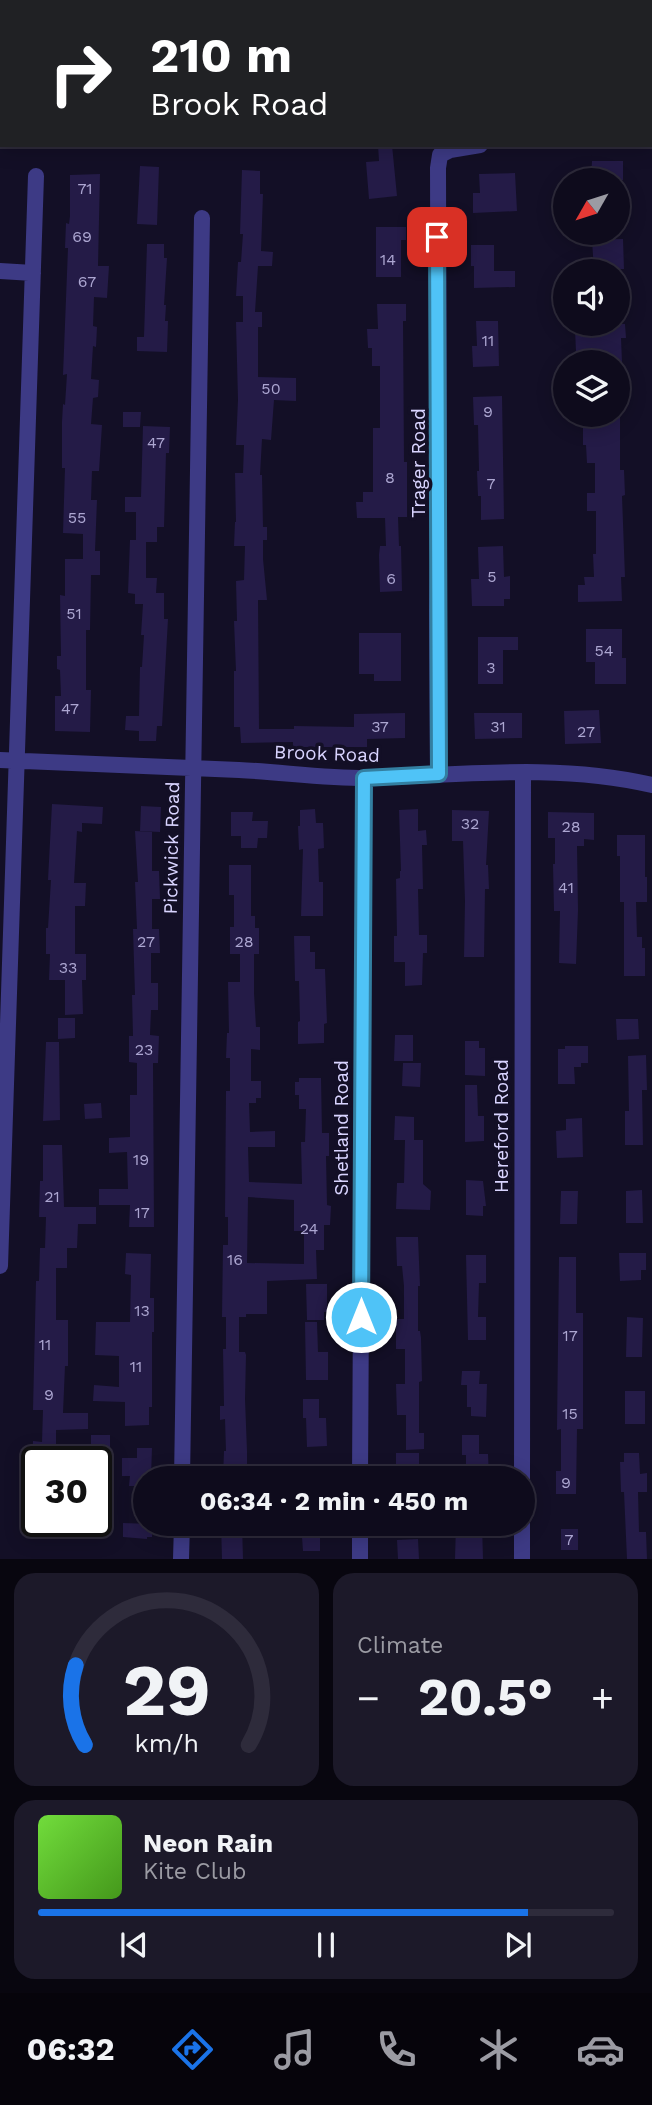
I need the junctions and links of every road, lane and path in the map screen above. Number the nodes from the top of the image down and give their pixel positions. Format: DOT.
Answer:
graph roads {
  1 [pos="469,147"];
  2 [pos="36,176"];
  3 [pos="202,218"];
  4 [pos="0,271"];
  5 [pos="33,272"];
  6 [pos="0,760"];
  7 [pos="17,761"];
  8 [pos="193,769"];
  9 [pos="523,773"];
  10 [pos="439,774"];
  11 [pos="364,778"];
  12 [pos="652,785"];
  13 [pos="0,1266"];
  14 [pos="182,1466"];
  15 [pos="360,1466"];
  16 [pos="522,1466"];
  17 [pos="182,1536"];
  18 [pos="360,1536"];
  19 [pos="522,1536"];
  20 [pos="181,1559"];
  21 [pos="360,1559"];
  22 [pos="522,1559"];
  1 -- 10 [label="street, Trager Road"];
  2 -- 5 [label="street"];
  3 -- 8 [label="street, Pickwick Road"];
  4 -- 5 [label="street"];
  5 -- 7 [label="street"];
  6 -- 7 [label="street, Brook Road"];
  7 -- 8 [label="street, Brook Road"];
  7 -- 13 [label="street"];
  8 -- 11 [label="street, Brook Road"];
  8 -- 14 [label="street, Pickwick Road"];
  9 -- 10 [label="street, Brook Road"];
  9 -- 12 [label="street, Brook Road"];
  9 -- 16 [label="street, Hereford Road"];
  10 -- 11 [label="street, Brook Road"];
  11 -- 15 [label="street, Shetland Road"];
  17 -- 20 [label="street"];
  18 -- 21 [label="street"];
  19 -- 22 [label="street"];
}
